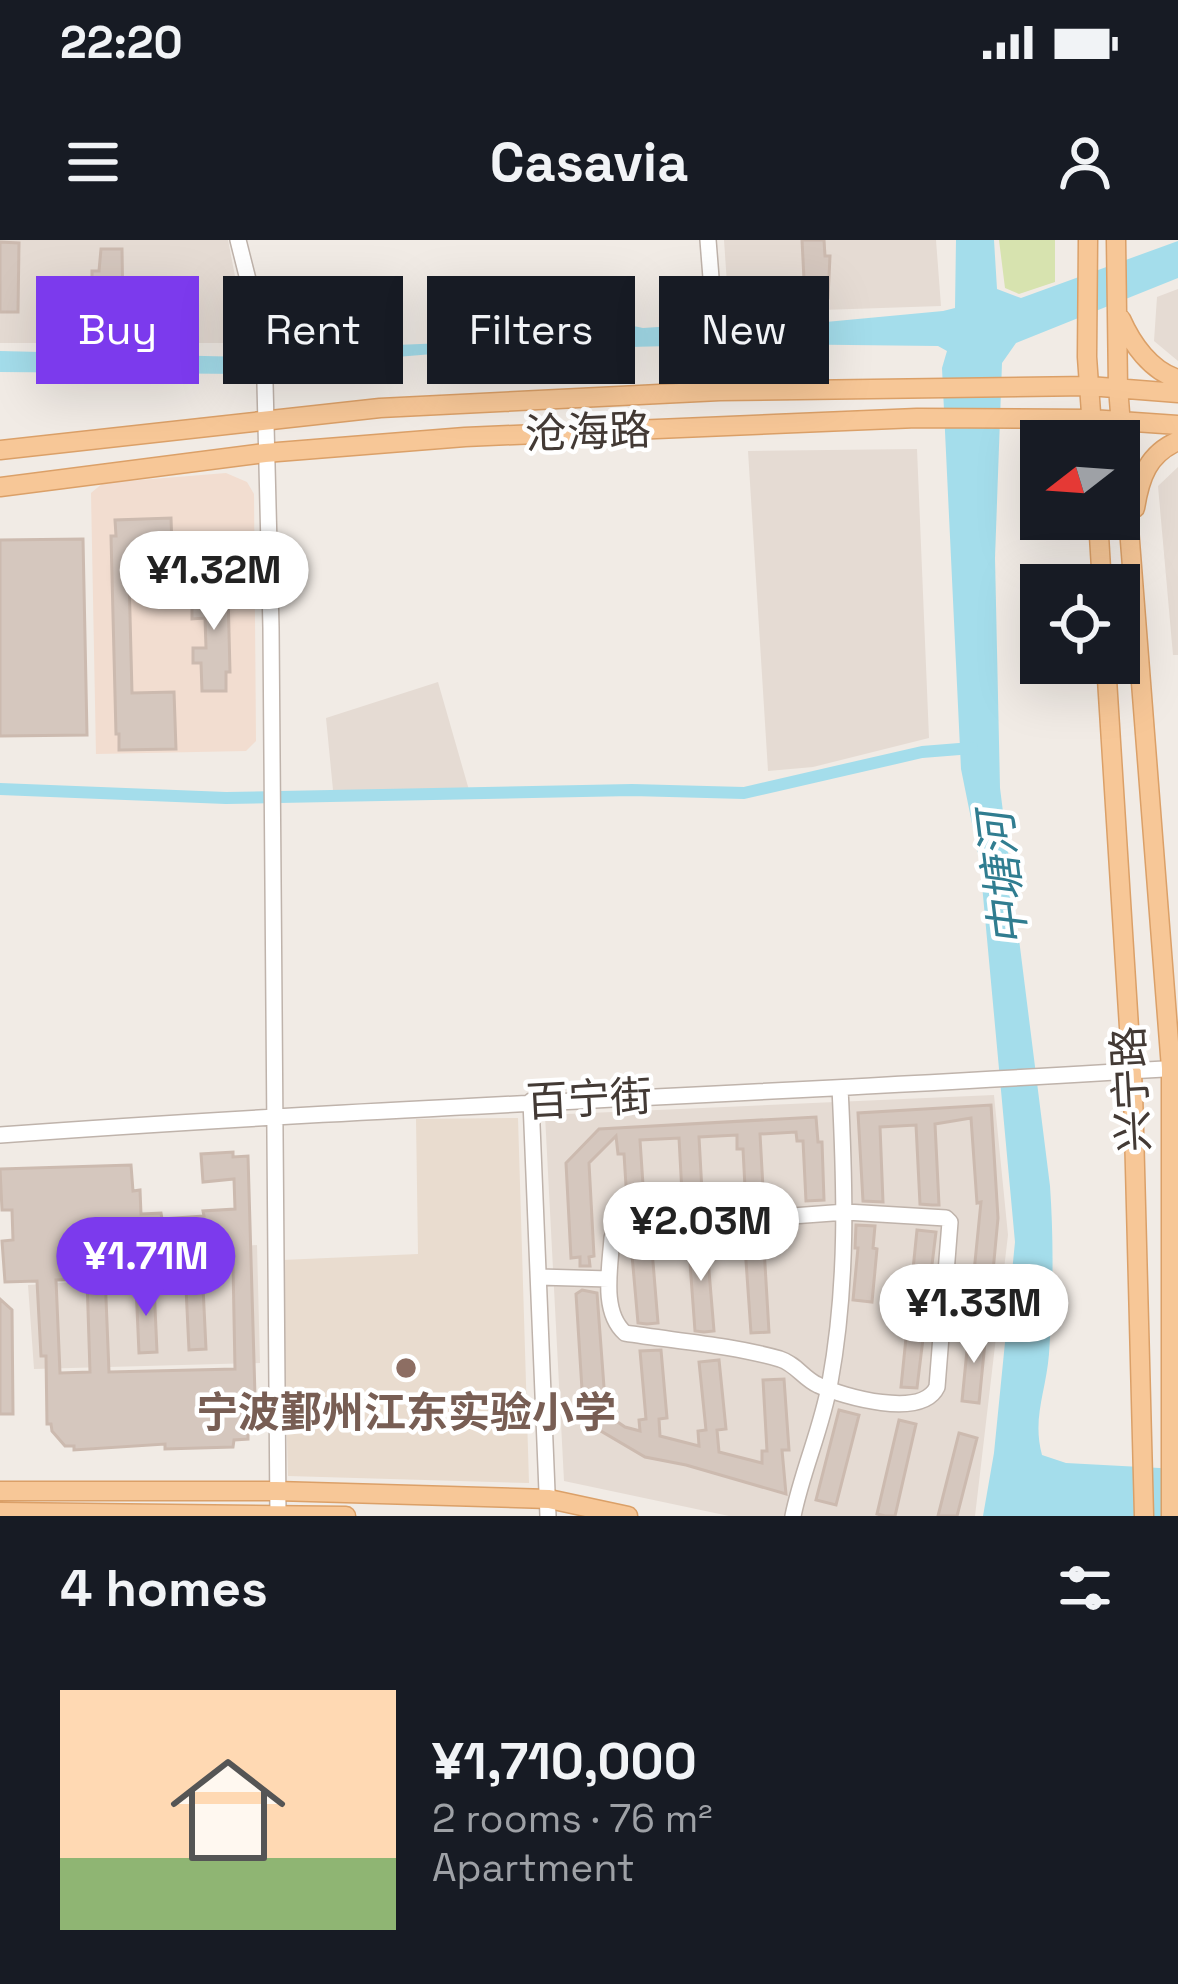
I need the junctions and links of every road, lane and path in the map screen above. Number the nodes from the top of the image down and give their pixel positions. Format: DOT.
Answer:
graph roads {
  1 [pos="238,240"];
  2 [pos="708,240"];
  3 [pos="1088,240"];
  4 [pos="1116,248"];
  5 [pos="1117,309"];
  6 [pos="1178,379"];
  7 [pos="1089,386"];
  8 [pos="1118,387"];
  9 [pos="720,391"];
  10 [pos="1178,393"];
  11 [pos="266,419"];
  12 [pos="1091,419"];
  13 [pos="1106,420"];
  14 [pos="1120,420"];
  15 [pos="1140,422"];
  16 [pos="1178,425"];
  17 [pos="1178,441"];
  18 [pos="0,450"];
  19 [pos="265,453"];
  20 [pos="0,487"];
  21 [pos="1130,540"];
  22 [pos="1131,548"];
  23 [pos="1107,684"];
  24 [pos="1174,1068"];
  25 [pos="1131,1070"];
  26 [pos="840,1088"];
  27 [pos="531,1101"];
  28 [pos="273,1115"];
  29 [pos="0,1135"];
  30 [pos="846,1212"];
  31 [pos="539,1277"];
  32 [pos="609,1280"];
  33 [pos="829,1388"];
  34 [pos="0,1491"];
  35 [pos="276,1491"];
  36 [pos="549,1507"];
  37 [pos="0,1512"];
  38 [pos="277,1514"];
  39 [pos="346,1516"];
  40 [pos="628,1516"];
  41 [pos="793,1516"];
  42 [pos="1144,1516"];
  43 [pos="1171,1516"];
  1 -- 11 [label="street"];
  2 -- 9 [label="street"];
  3 -- 7 [label="main road"];
  4 -- 5 [label="main road, 兴宁路"];
  5 -- 6 [label="main road"];
  5 -- 8 [label="main road, 兴宁路"];
  7 -- 8 [label="main road, 沧海路"];
  7 -- 9 [label="main road, 沧海路"];
  7 -- 12 [label="main road"];
  8 -- 10 [label="main road, 沧海路"];
  8 -- 14 [label="main road, 兴宁路"];
  9 -- 11 [label="main road, 沧海路"];
  11 -- 18 [label="main road, 沧海路"];
  11 -- 19 [label="street"];
  12 -- 13 [label="main road, 沧海路"];
  12 -- 19 [label="main road, 沧海路"];
  15 -- 16 [label="main road, 沧海路"];
  17 -- 22 [label="main road"];
  19 -- 20 [label="main road, 沧海路"];
  19 -- 28 [label="street"];
  21 -- 22 [label="main road, 兴宁路"];
  22 -- 24 [label="main road, 兴宁路"];
  23 -- 25 [label="main road, 兴宁路"];
  24 -- 25 [label="street, 百宁街"];
  24 -- 43 [label="main road, 兴宁路"];
  25 -- 26 [label="street, 百宁街"];
  25 -- 42 [label="main road, 兴宁路"];
  26 -- 27 [label="street, 百宁街"];
  26 -- 30 [label="street"];
  27 -- 28 [label="street, 百宁街"];
  27 -- 31 [label="street"];
  28 -- 29 [label="street, 百宁街"];
  28 -- 35 [label="street"];
  30 -- 32 [label="street"];
  30 -- 33 [label="street"];
  30 -- 33 [label="street"];
  31 -- 32 [label="street"];
  31 -- 36 [label="street"];
  32 -- 33 [label="street"];
  33 -- 41 [label="street"];
  34 -- 35 [label="main road"];
  35 -- 36 [label="main road"];
  35 -- 38 [label="street"];
  36 -- 40 [label="main road"];
  37 -- 38 [label="main road"];
  38 -- 39 [label="main road"];
}
